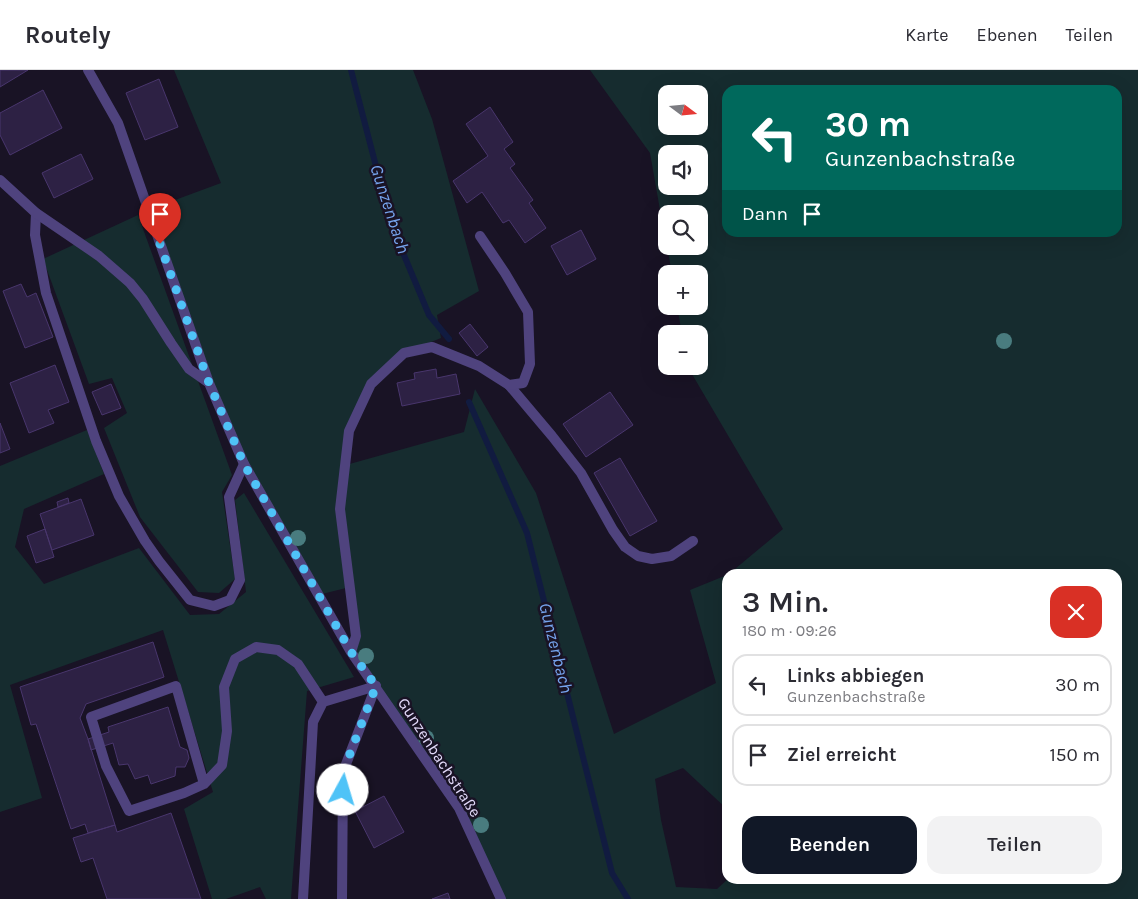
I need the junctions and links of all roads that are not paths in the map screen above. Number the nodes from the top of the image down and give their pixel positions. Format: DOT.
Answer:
graph roads {
  1 [pos="88,70"];
  2 [pos="0,180"];
  3 [pos="36,213"];
  4 [pos="480,236"];
  5 [pos="209,383"];
  6 [pos="509,385"];
  7 [pos="244,464"];
  8 [pos="693,541"];
  9 [pos="351,652"];
  10 [pos="376,686"];
  11 [pos="323,702"];
  12 [pos="204,784"];
  13 [pos="303,899"];
  14 [pos="342,899"];
  15 [pos="501,899"];
  1 -- 5 [label="street, Gunzenbachstraße"];
  2 -- 3 [label="street"];
  3 -- 5 [label="street"];
  3 -- 7 [label="street"];
  4 -- 6 [label="street"];
  5 -- 7 [label="street, Gunzenbachstraße"];
  6 -- 8 [label="street"];
  6 -- 9 [label="street"];
  7 -- 9 [label="street, Gunzenbachstraße"];
  9 -- 10 [label="street, Gunzenbachstraße"];
  10 -- 11 [label="street"];
  10 -- 14 [label="street, Gunzenbachstraße"];
  10 -- 15 [label="street, Gunzenbachstraße"];
  11 -- 12 [label="street"];
  11 -- 13 [label="street"];
  12 -- 12 [label="street"];
}
